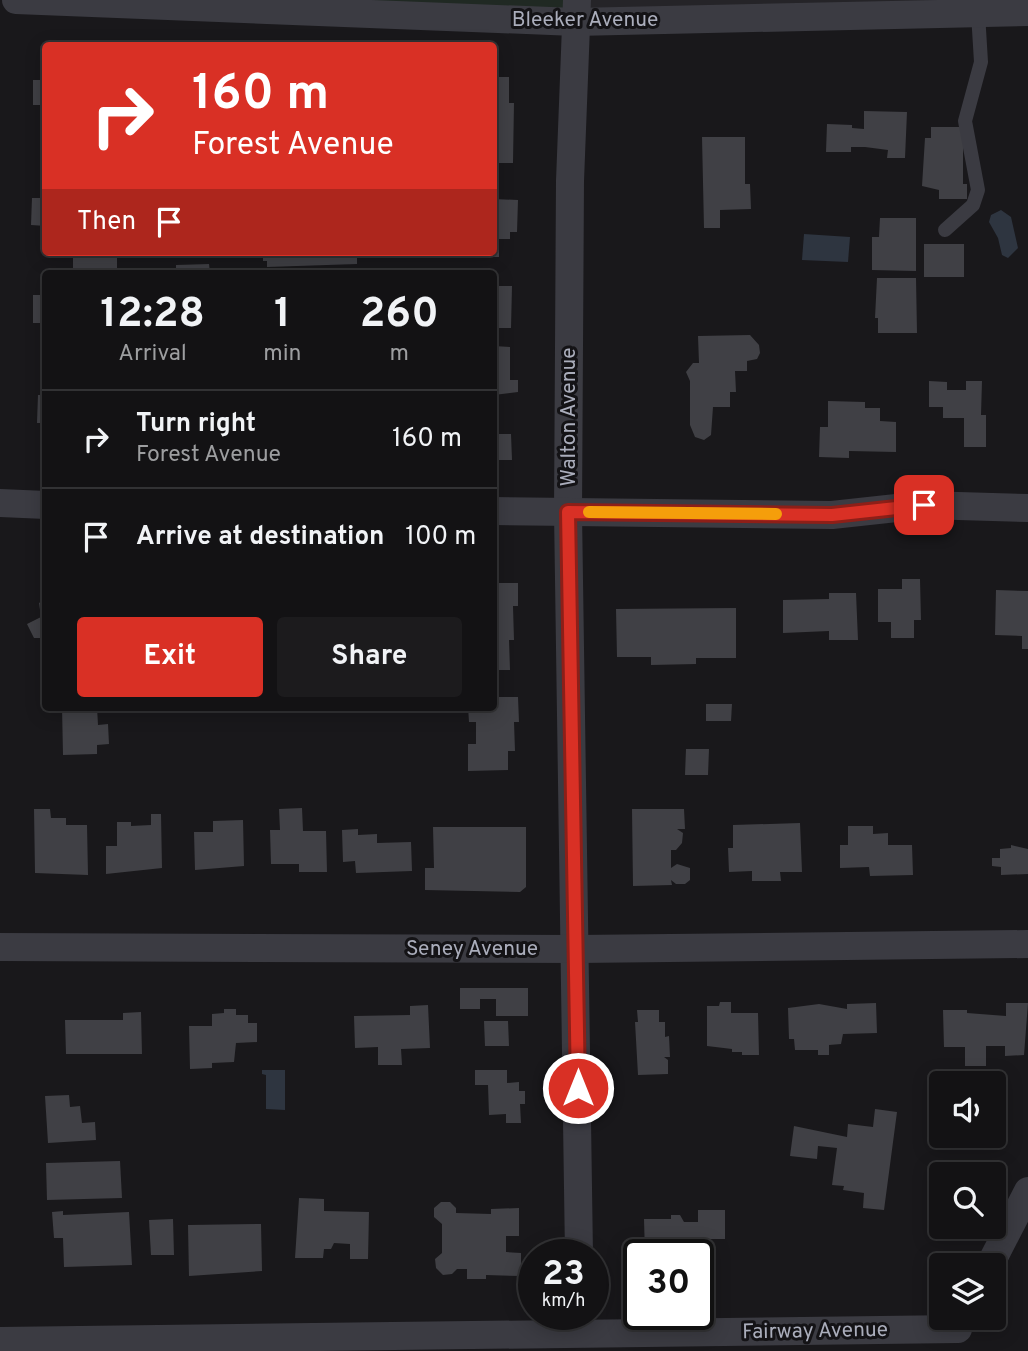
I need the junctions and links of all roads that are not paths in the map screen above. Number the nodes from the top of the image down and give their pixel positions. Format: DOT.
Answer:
graph roads {
  1 [pos="16,0"];
  2 [pos="576,11"];
  3 [pos="1028,12"];
  4 [pos="978,13"];
  5 [pos="945,230"];
  6 [pos="0,503"];
  7 [pos="42,505"];
  8 [pos="1028,508"];
  9 [pos="497,511"];
  10 [pos="568,512"];
  11 [pos="1028,944"];
  12 [pos="0,947"];
  13 [pos="577,949"];
  14 [pos="1028,1191"];
  15 [pos="579,1239"];
  16 [pos="996,1253"];
  17 [pos="580,1333"];
  18 [pos="956,1333"];
  19 [pos="0,1341"];
  1 -- 2 [label="street, Bleeker Avenue"];
  2 -- 4 [label="street, Bleeker Avenue"];
  2 -- 10 [label="street, Walton Avenue"];
  3 -- 4 [label="street, Bleeker Avenue"];
  4 -- 5 [label="lane"];
  6 -- 7 [label="street"];
  8 -- 10 [label="street"];
  9 -- 10 [label="street"];
  10 -- 13 [label="street, Walton Avenue"];
  11 -- 13 [label="street, Seney Avenue"];
  12 -- 13 [label="street, Seney Avenue"];
  13 -- 15 [label="street, Walton Avenue"];
  14 -- 16 [label="street"];
  17 -- 18 [label="street, Fairway Avenue"];
  17 -- 19 [label="street, Fairway Avenue"];
}
